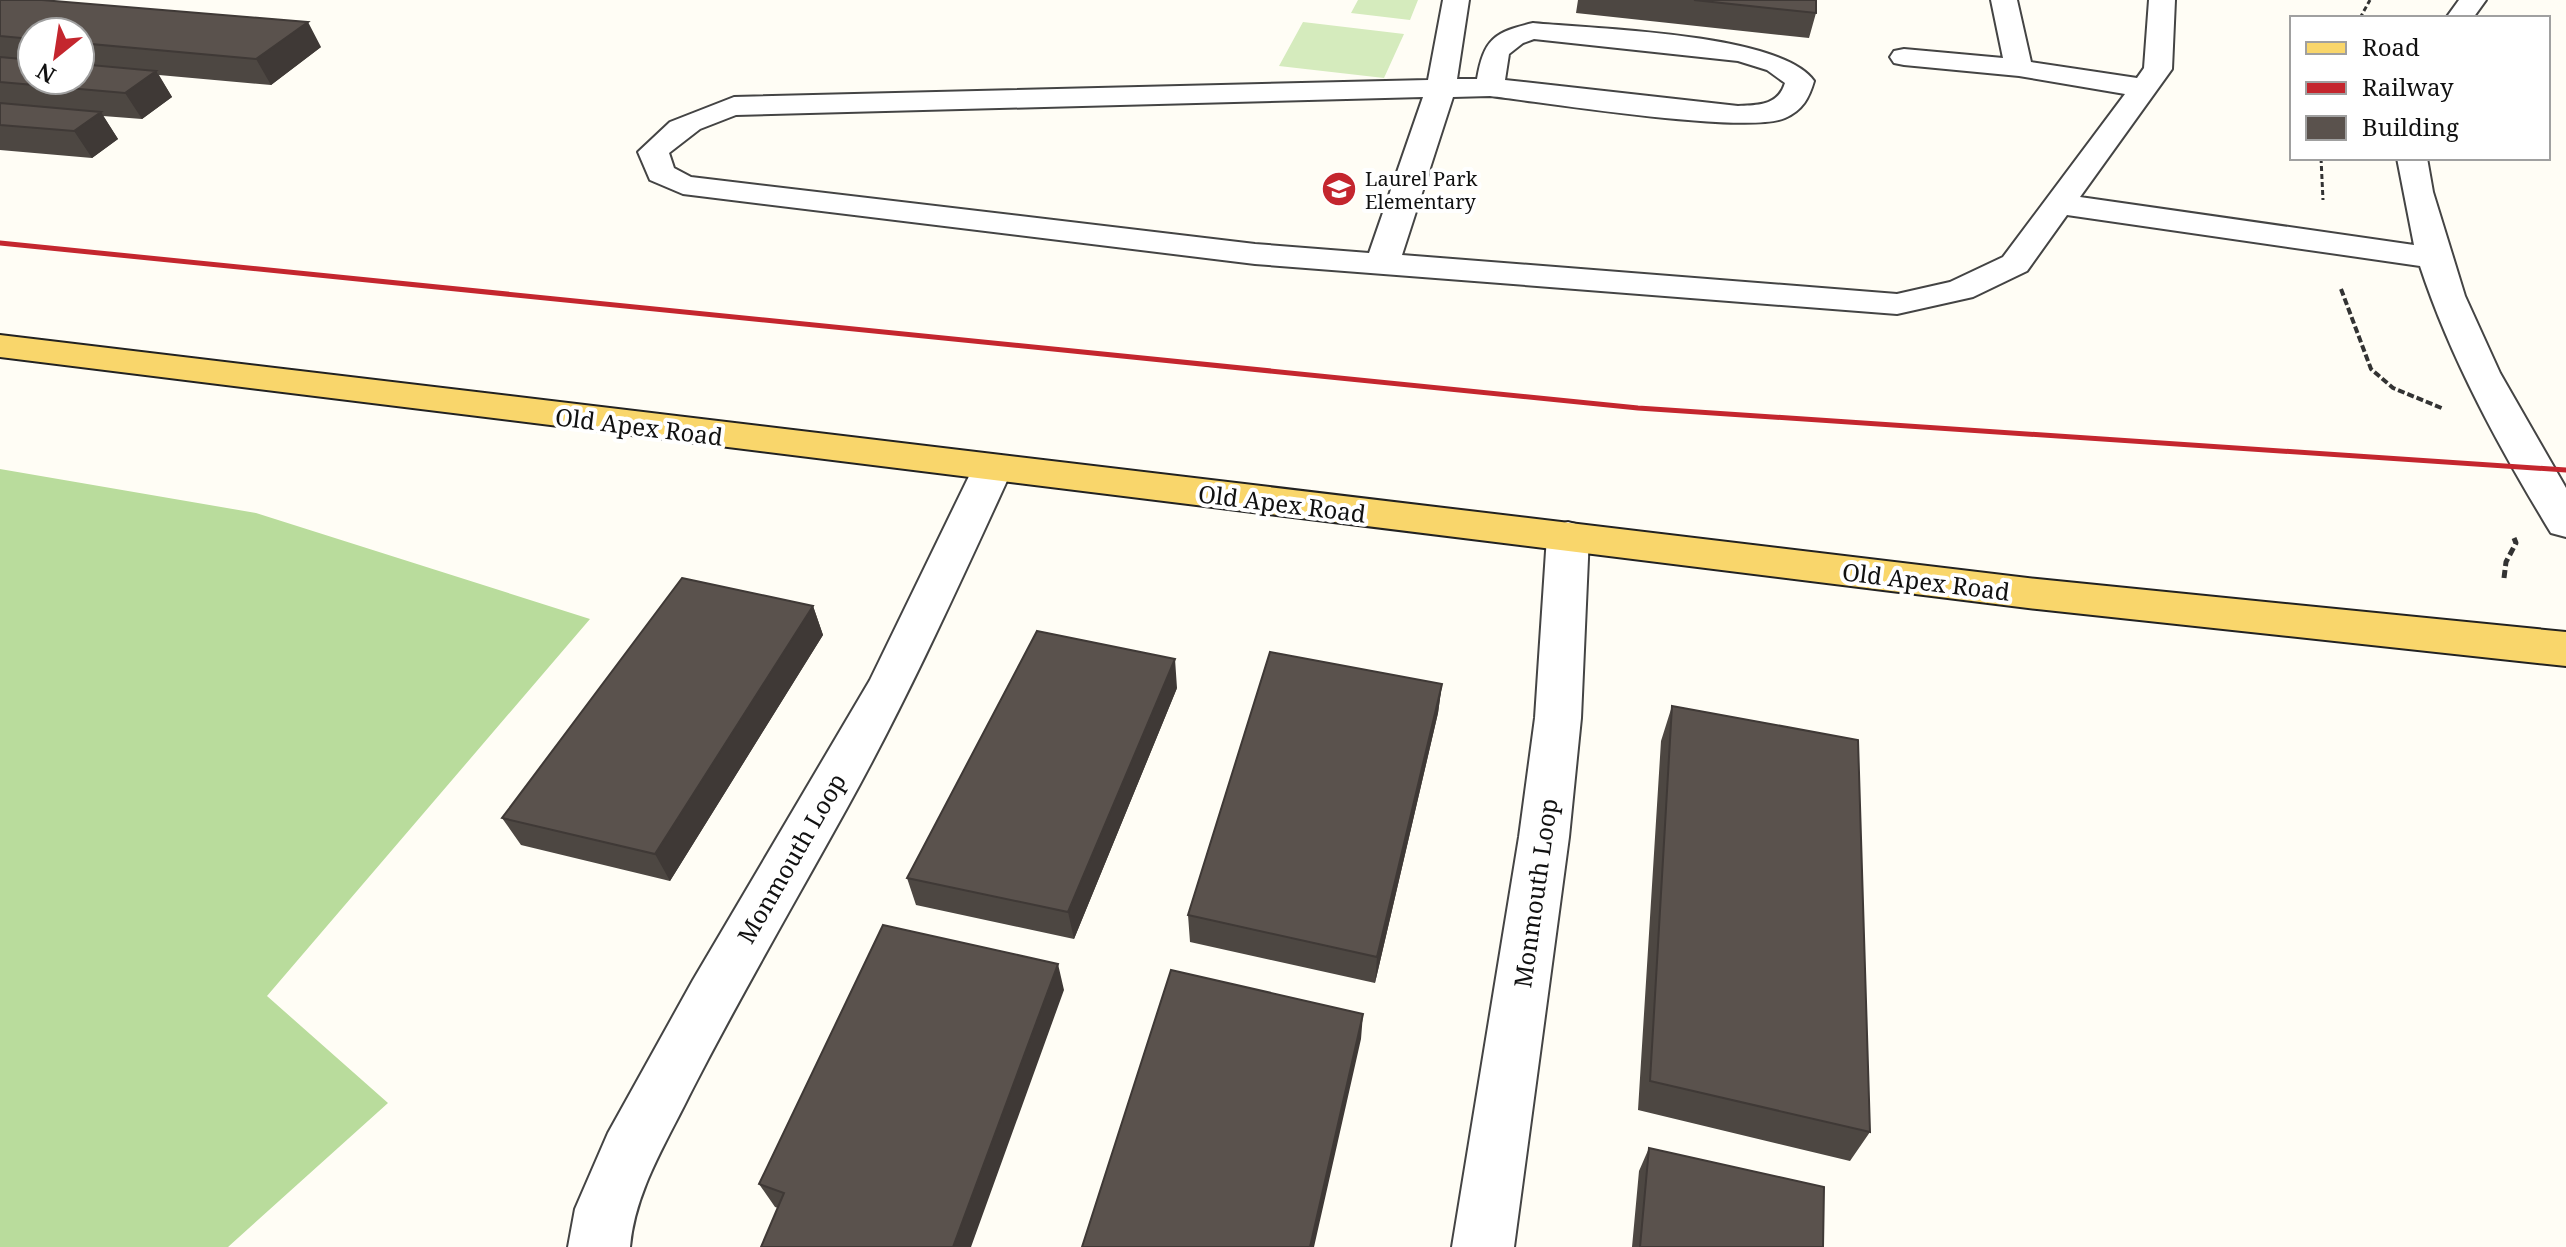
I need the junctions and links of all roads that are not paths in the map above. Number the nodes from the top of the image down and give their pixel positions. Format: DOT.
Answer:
graph roads {
  1 [pos="1456,0"];
  2 [pos="2004,0"];
  3 [pos="2162,0"];
  4 [pos="2473,0"];
  5 [pos="2461,16"];
  6 [pos="1904,57"];
  7 [pos="2019,68"];
  8 [pos="1490,87"];
  9 [pos="1441,88"];
  10 [pos="2144,88"];
  11 [pos="2412,160"];
  12 [pos="2059,204"];
  13 [pos="2432,258"];
  14 [pos="1382,264"];
  15 [pos="0,346"];
  16 [pos="992,470"];
  17 [pos="2566,523"];
  18 [pos="1568,536"];
  19 [pos="2566,649"];
  20 [pos="599,1247"];
  21 [pos="1483,1247"];
  1 -- 9 [label="street"];
  2 -- 7 [label="street"];
  3 -- 10 [label="street"];
  4 -- 5 [label="street"];
  6 -- 7 [label="street"];
  7 -- 10 [label="street"];
  8 -- 8 [label="street"];
  8 -- 9 [label="street"];
  9 -- 14 [label="street"];
  9 -- 14 [label="street"];
  10 -- 12 [label="street"];
  11 -- 13 [label="street"];
  12 -- 13 [label="street"];
  12 -- 14 [label="street"];
  13 -- 17 [label="street"];
  15 -- 16 [label="main road, Old Apex Road"];
  16 -- 18 [label="main road, Old Apex Road"];
  16 -- 20 [label="street, Monmouth Loop"];
  18 -- 19 [label="main road, Old Apex Road"];
  18 -- 21 [label="street, Monmouth Loop"];
}
